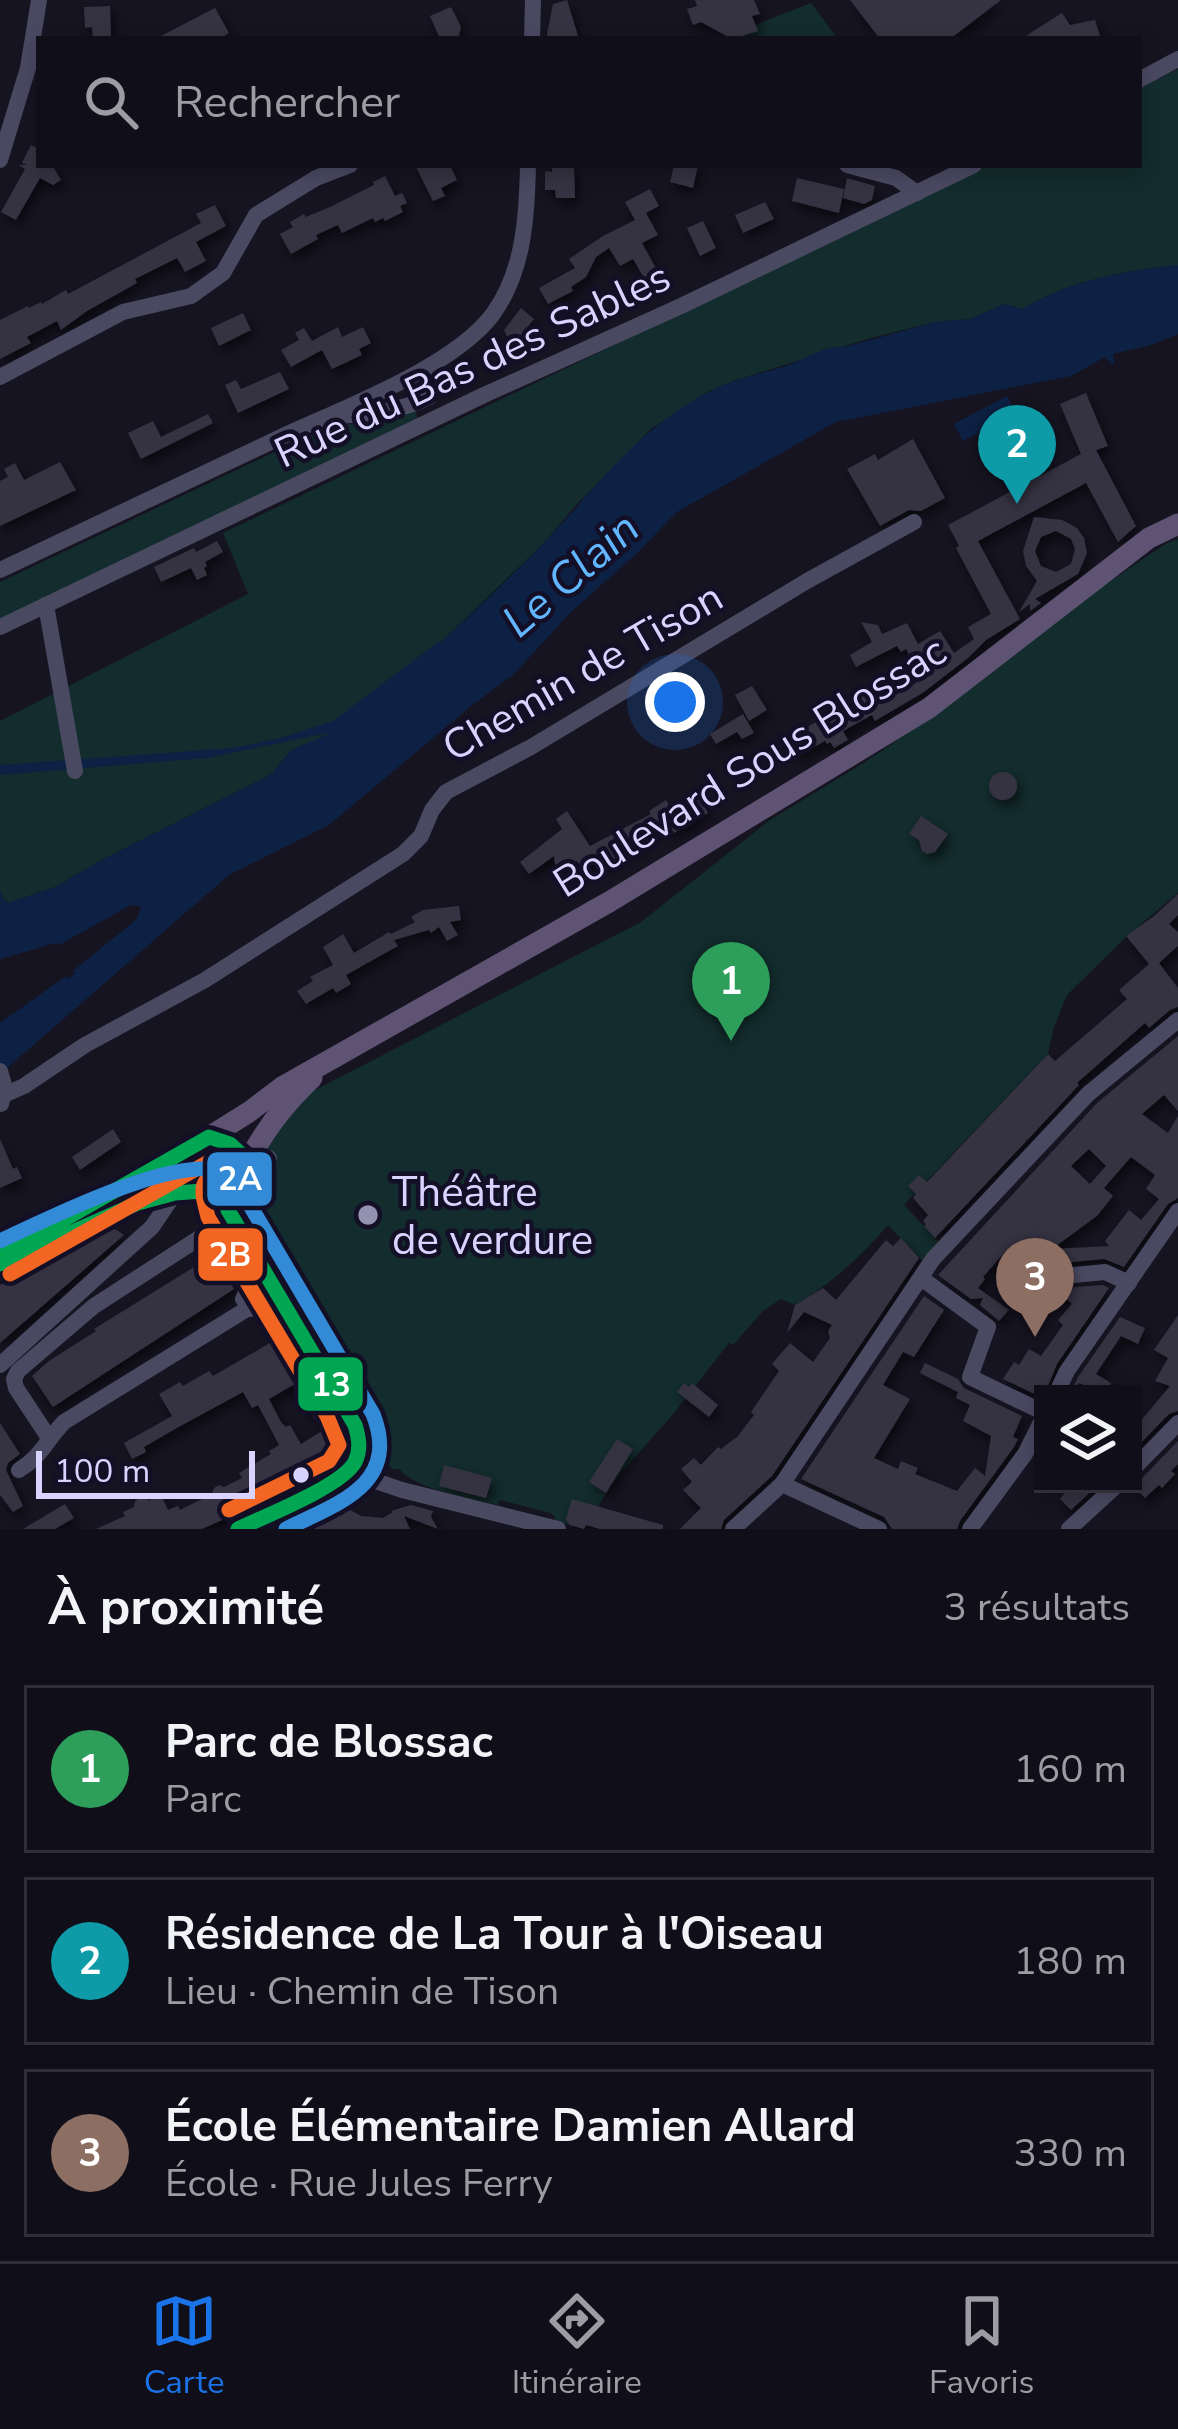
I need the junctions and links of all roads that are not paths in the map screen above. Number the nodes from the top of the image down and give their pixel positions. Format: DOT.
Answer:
graph roads {
  1 [pos="39,0"];
  2 [pos="533,0"];
  3 [pos="532,36"];
  4 [pos="1178,59"];
  5 [pos="1142,78"];
  6 [pos="0,160"];
  7 [pos="342,168"];
  8 [pos="528,168"];
  9 [pos="859,168"];
  10 [pos="961,168"];
  11 [pos="910,180"];
  12 [pos="418,371"];
  13 [pos="0,377"];
  14 [pos="429,397"];
  15 [pos="324,417"];
  16 [pos="437,417"];
  17 [pos="914,523"];
  18 [pos="1178,524"];
  19 [pos="0,570"];
  20 [pos="46,605"];
  21 [pos="0,627"];
  22 [pos="74,765"];
  23 [pos="1178,1020"];
  24 [pos="346,1052"];
  25 [pos="1,1072"];
  26 [pos="2,1101"];
  27 [pos="206,1138"];
  28 [pos="269,1158"];
  29 [pos="245,1168"];
  30 [pos="209,1185"];
  31 [pos="175,1193"];
  32 [pos="1178,1211"];
  33 [pos="115,1214"];
  34 [pos="138,1240"];
  35 [pos="0,1260"];
  36 [pos="1053,1277"];
  37 [pos="921,1278"];
  38 [pos="1129,1283"];
  39 [pos="281,1295"];
  40 [pos="250,1309"];
  41 [pos="0,1365"];
  42 [pos="1060,1385"];
  43 [pos="1034,1410"];
  44 [pos="1178,1423"];
  45 [pos="1034,1433"];
  46 [pos="49,1438"];
  47 [pos="1142,1459"];
  48 [pos="19,1470"];
  49 [pos="350,1472"];
  50 [pos="378,1482"];
  51 [pos="782,1484"];
  52 [pos="1108,1493"];
  53 [pos="382,1505"];
  54 [pos="238,1529"];
  55 [pos="558,1529"];
  56 [pos="733,1529"];
  57 [pos="878,1529"];
  58 [pos="970,1529"];
  59 [pos="1070,1529"];
  1 -- 6 [label="street"];
  2 -- 3 [label="street"];
  4 -- 5 [label="street"];
  7 -- 13 [label="street"];
  8 -- 12 [label="street"];
  9 -- 11 [label="street"];
  10 -- 11 [label="street, Rue du Bas des Sables"];
  11 -- 16 [label="street, Rue du Bas des Sables"];
  12 -- 14 [label="street"];
  12 -- 15 [label="street"];
  14 -- 15 [label="street"];
  14 -- 16 [label="street"];
  15 -- 19 [label="street"];
  16 -- 20 [label="street, Rue du Bas des Sables"];
  17 -- 26 [label="street, Chemin de Tison"];
  18 -- 24 [label="main road, Boulevard Sous Blossac"];
  20 -- 21 [label="street, Rue du Bas des Sables"];
  20 -- 22 [label="street"];
  23 -- 37 [label="street"];
  24 -- 27 [label="main road, Boulevard Sous Blossac"];
  24 -- 29 [label="main road, Boulevard Sous Blossac"];
  25 -- 26 [label="street, Chemin de Tison"];
  27 -- 29 [label="main road"];
  27 -- 30 [label="main road, Boulevard Sous Blossac"];
  27 -- 35 [label="main road"];
  28 -- 29 [label="street"];
  29 -- 30 [label="main road, Boulevard Sous Blossac"];
  30 -- 31 [label="main road, Boulevard Sous Blossac"];
  30 -- 39 [label="street"];
  31 -- 33 [label="main road"];
  31 -- 34 [label="street"];
  32 -- 38 [label="street"];
  33 -- 34 [label="street"];
  33 -- 35 [label="main road"];
  34 -- 41 [label="street"];
  36 -- 38 [label="street"];
  37 -- 43 [label="street"];
  37 -- 51 [label="street"];
  38 -- 42 [label="street"];
  39 -- 40 [label="street"];
  39 -- 49 [label="street"];
  40 -- 46 [label="street"];
  40 -- 46 [label="street"];
  44 -- 47 [label="street"];
  45 -- 58 [label="street"];
  46 -- 48 [label="street"];
  49 -- 50 [label="street"];
  49 -- 54 [label="street"];
  50 -- 53 [label="street"];
  50 -- 55 [label="street"];
  51 -- 56 [label="street"];
  51 -- 57 [label="street"];
  52 -- 59 [label="street"];
}
